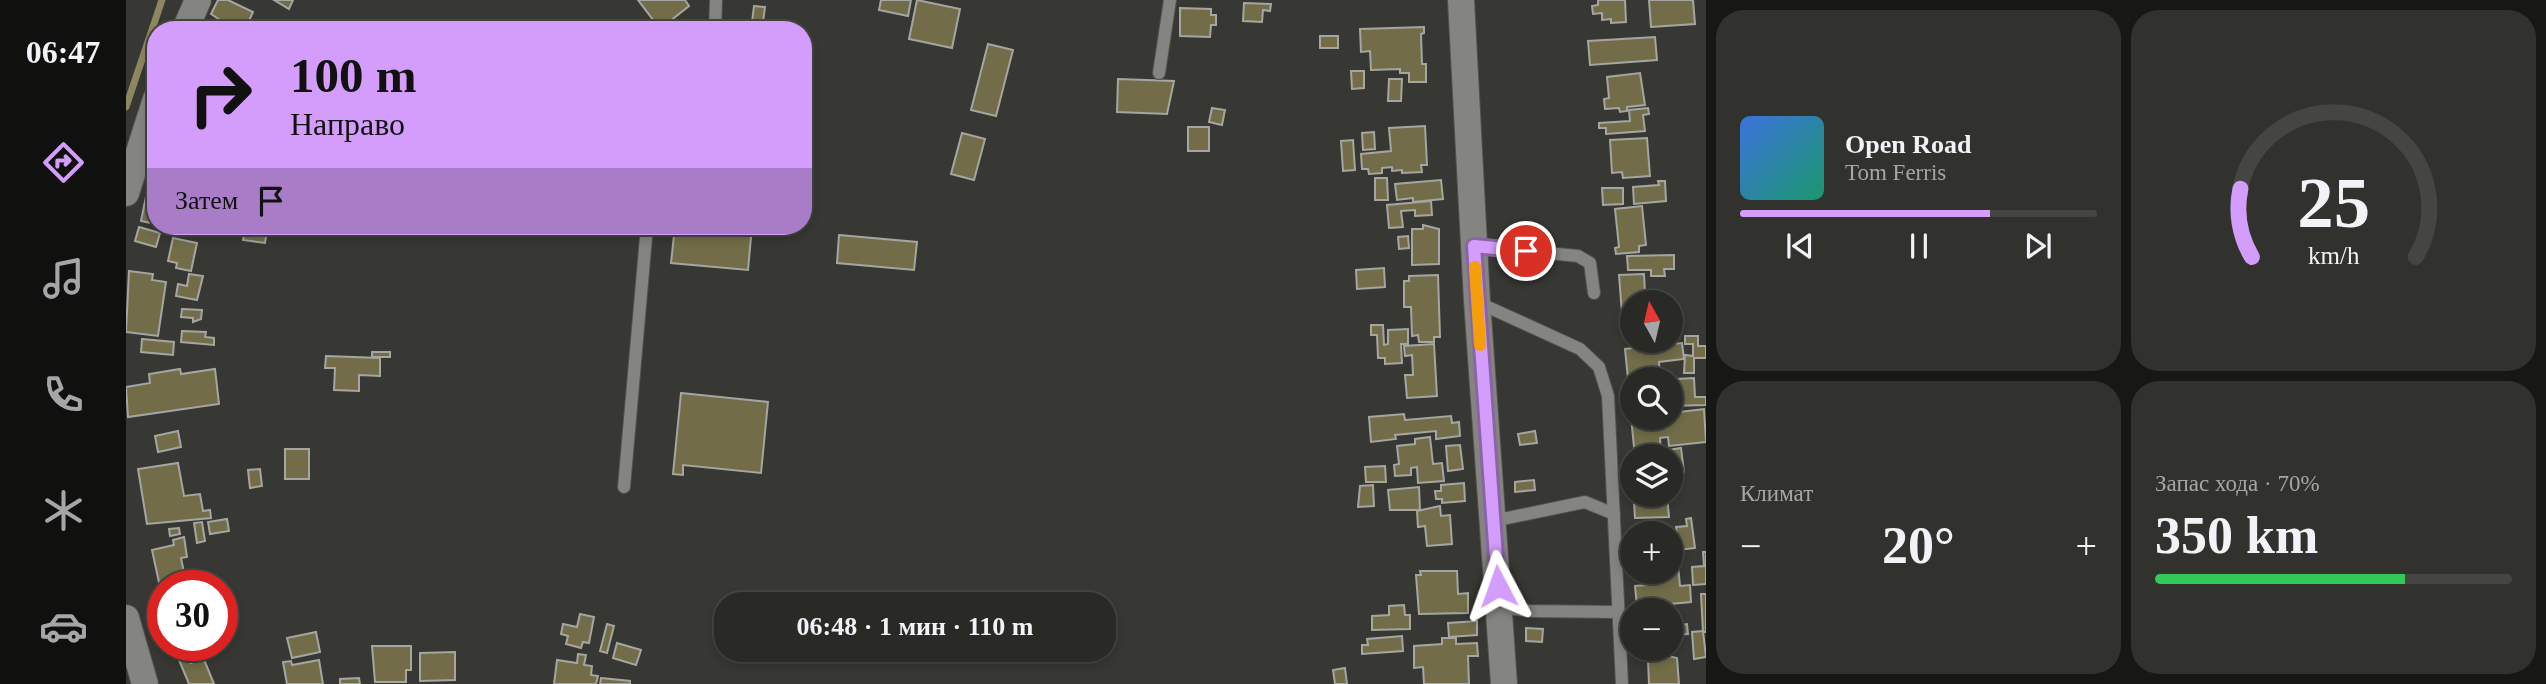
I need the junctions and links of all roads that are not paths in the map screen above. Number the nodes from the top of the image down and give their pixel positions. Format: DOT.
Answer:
graph roads {
  1 [pos="198,0"];
  2 [pos="716,0"];
  3 [pos="1170,0"];
  4 [pos="1461,0"];
  5 [pos="189,21"];
  6 [pos="715,21"];
  7 [pos="1159,73"];
  8 [pos="147,127"];
  9 [pos="126,193"];
  10 [pos="646,235"];
  11 [pos="1474,246"];
  12 [pos="1594,293"];
  13 [pos="1477,302"];
  14 [pos="624,486"];
  15 [pos="1614,514"];
  16 [pos="1493,521"];
  17 [pos="1499,607"];
  18 [pos="1619,612"];
  19 [pos="126,618"];
  20 [pos="145,684"];
  21 [pos="1504,684"];
  22 [pos="1622,684"];
  1 -- 5 [label="street"];
  2 -- 6 [label="lane"];
  3 -- 7 [label="lane"];
  4 -- 11 [label="street"];
  8 -- 9 [label="street"];
  10 -- 14 [label="lane"];
  11 -- 12 [label="lane"];
  11 -- 13 [label="street"];
  13 -- 15 [label="lane"];
  13 -- 16 [label="street"];
  15 -- 16 [label="lane"];
  15 -- 18 [label="lane"];
  16 -- 17 [label="street"];
  17 -- 18 [label="lane"];
  17 -- 21 [label="street"];
  18 -- 22 [label="lane"];
  19 -- 20 [label="street"];
}
